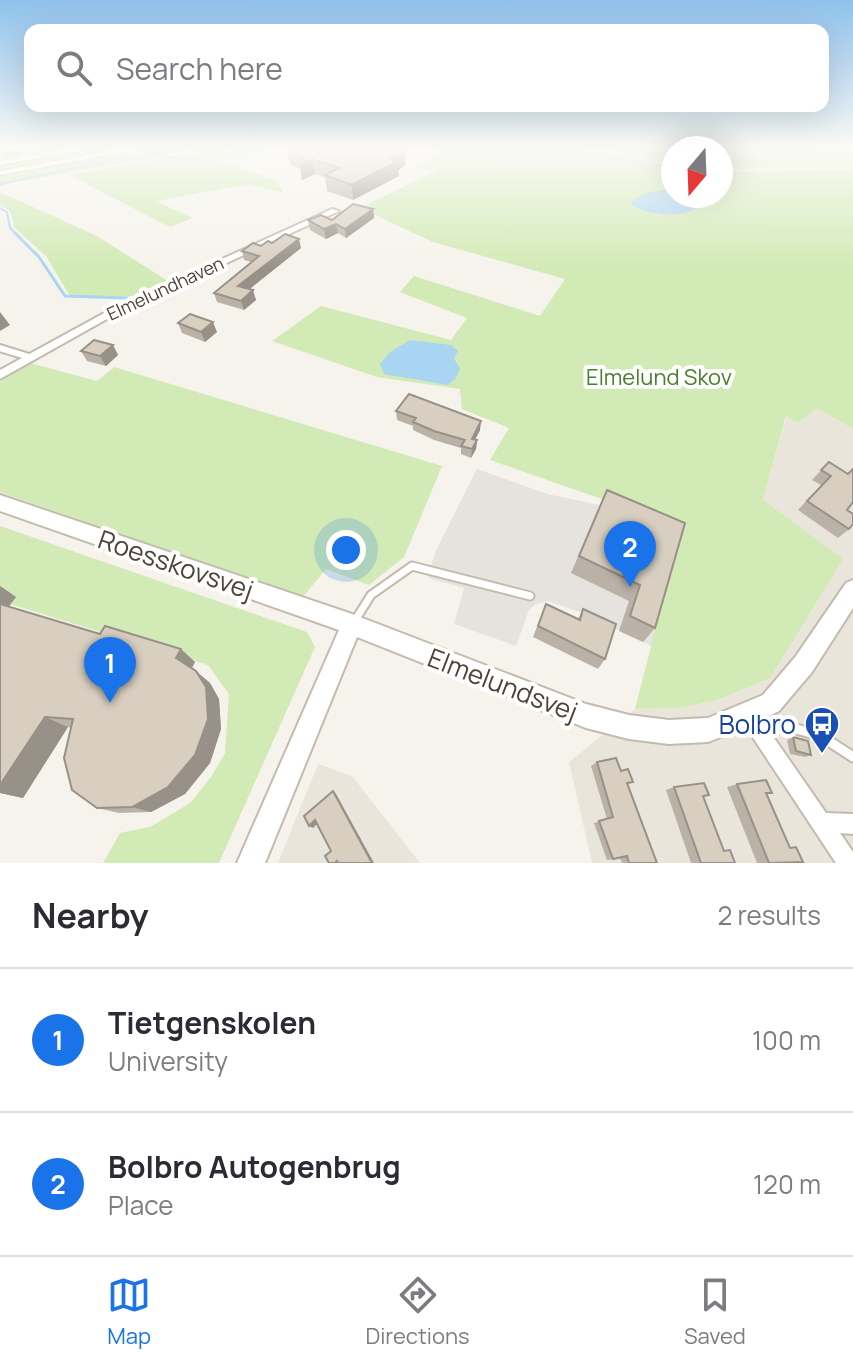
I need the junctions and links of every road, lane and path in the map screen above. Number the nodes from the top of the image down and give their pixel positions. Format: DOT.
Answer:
graph roads {
  1 [pos="335,211"];
  2 [pos="0,348"];
  3 [pos="29,357"];
  4 [pos="0,375"];
  5 [pos="0,503"];
  6 [pos="853,590"];
  7 [pos="530,596"];
  8 [pos="352,624"];
  9 [pos="748,715"];
  10 [pos="853,757"];
  11 [pos="821,823"];
  12 [pos="853,824"];
  13 [pos="251,863"];
  14 [pos="848,863"];
  1 -- 3 [label="street, Elmelundhaven"];
  2 -- 3 [label="lane"];
  3 -- 4 [label="street, Elmelundhaven"];
  5 -- 8 [label="street, Roesskovsvej"];
  6 -- 9 [label="street, Elmelundsvej"];
  7 -- 8 [label="lane"];
  8 -- 9 [label="street, Elmelundsvej"];
  8 -- 13 [label="street"];
  9 -- 10 [label="lane"];
  9 -- 11 [label="street"];
  11 -- 12 [label="street"];
  11 -- 14 [label="street"];
}
